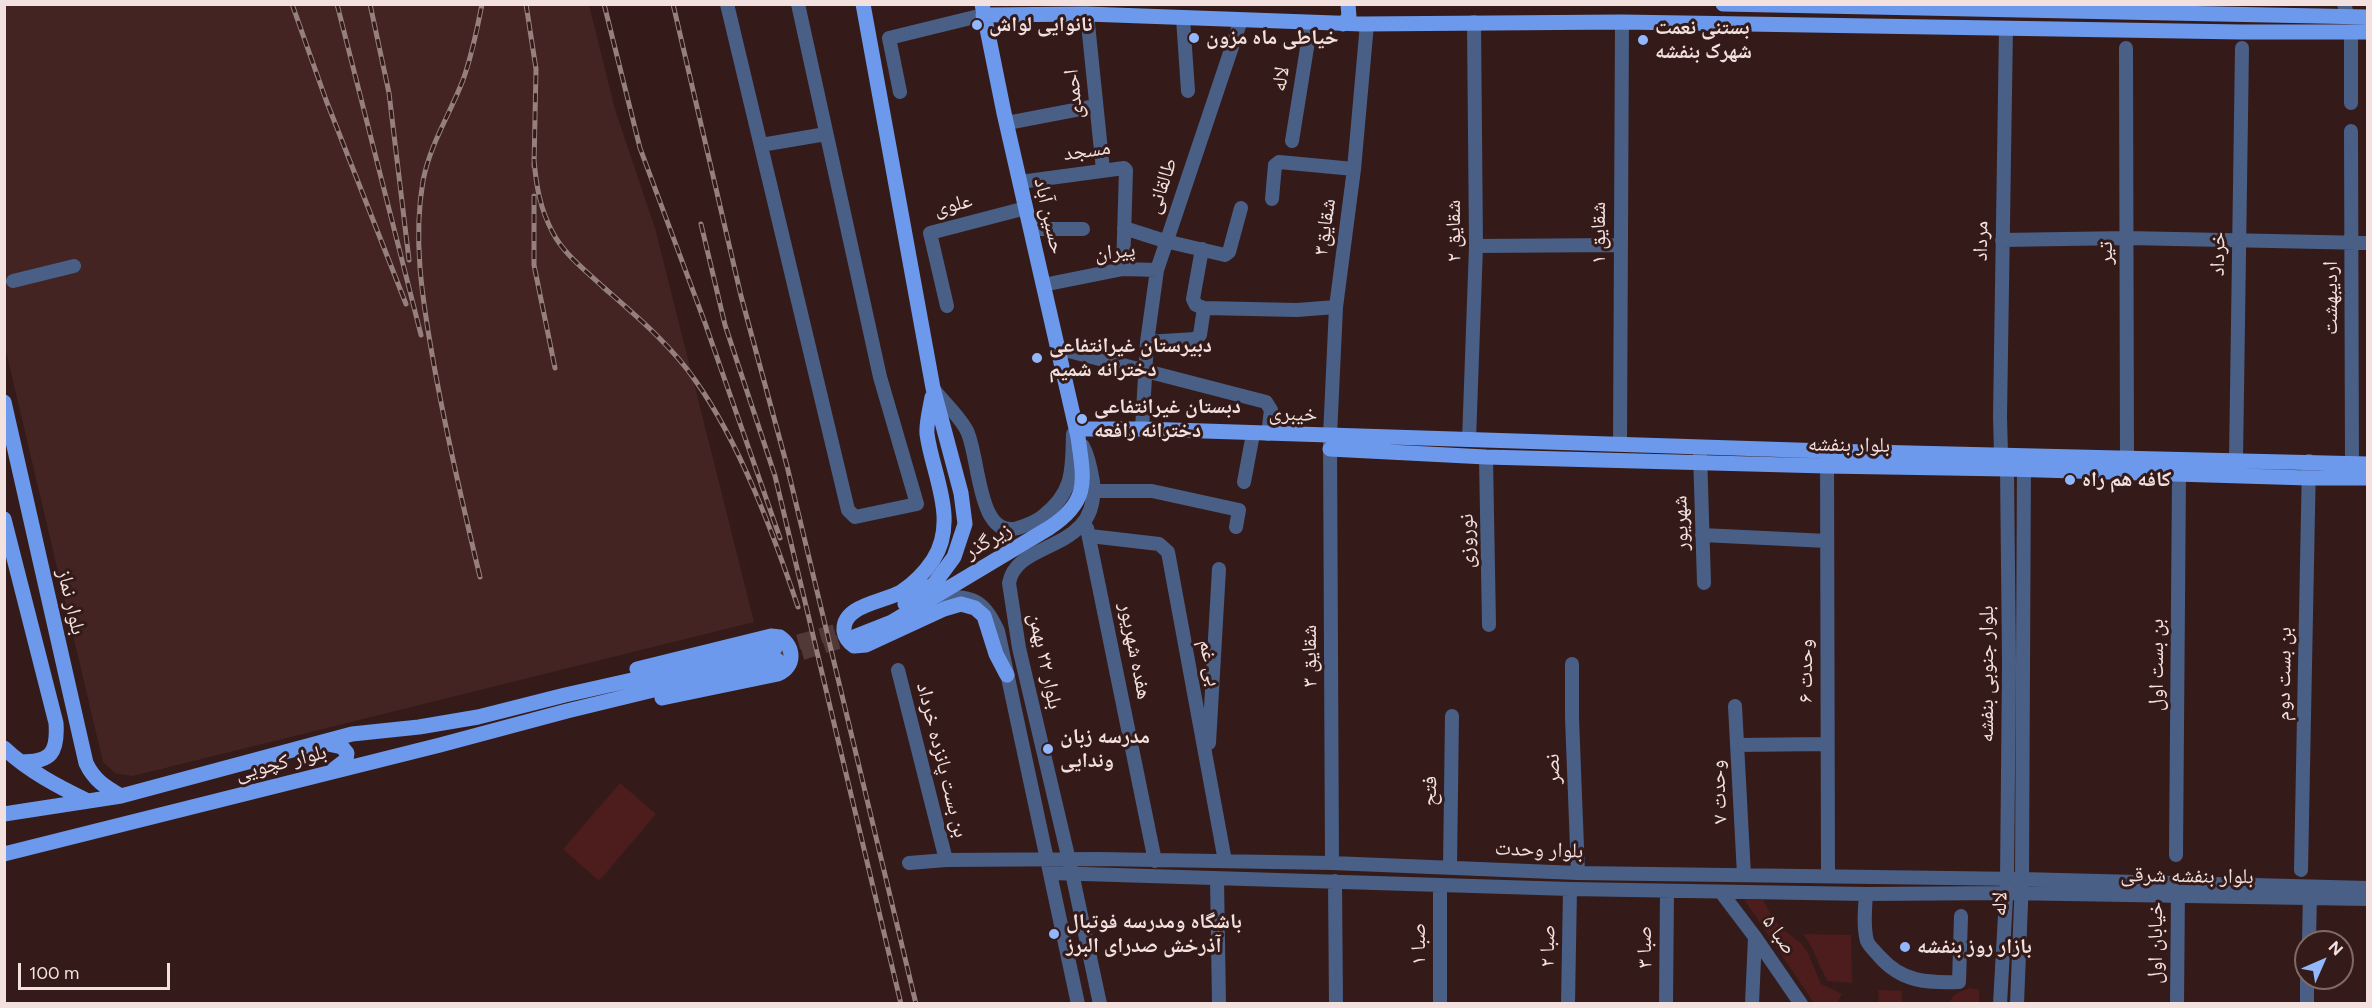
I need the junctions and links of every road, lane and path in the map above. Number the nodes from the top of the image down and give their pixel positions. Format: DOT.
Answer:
graph roads {
  1 [pos="727,4"];
  2 [pos="798,4"];
  3 [pos="863,4"];
  4 [pos="1348,4"];
  5 [pos="1362,4"];
  6 [pos="1721,4"];
  7 [pos="1749,5"];
  8 [pos="1863,6"];
  9 [pos="2018,7"];
  10 [pos="2181,8"];
  11 [pos="983,10"];
  12 [pos="1011,10"];
  13 [pos="2346,11"];
  14 [pos="1088,14"];
  15 [pos="2367,17"];
  16 [pos="1183,18"];
  17 [pos="1241,20"];
  18 [pos="1474,22"];
  19 [pos="1622,22"];
  20 [pos="1311,24"];
  21 [pos="1343,24"];
  22 [pos="1365,24"];
  23 [pos="1719,24"];
  24 [pos="1749,24"];
  25 [pos="2006,28"];
  26 [pos="2350,32"];
  27 [pos="2367,32"];
  28 [pos="2367,37"];
  29 [pos="2127,48"];
  30 [pos="2242,48"];
  31 [pos="1188,91"];
  32 [pos="900,92"];
  33 [pos="2351,103"];
  34 [pos="1096,106"];
  35 [pos="1007,123"];
  36 [pos="2351,131"];
  37 [pos="826,134"];
  38 [pos="1292,141"];
  39 [pos="761,145"];
  40 [pos="1354,169"];
  41 [pos="1103,170"];
  42 [pos="1020,182"];
  43 [pos="1272,199"];
  44 [pos="1240,207"];
  45 [pos="1026,208"];
  46 [pos="1124,228"];
  47 [pos="1031,229"];
  48 [pos="1083,229"];
  49 [pos="2127,238"];
  50 [pos="2002,240"];
  51 [pos="2239,240"];
  52 [pos="1165,241"];
  53 [pos="2352,243"];
  54 [pos="2367,243"];
  55 [pos="1620,245"];
  56 [pos="1476,246"];
  57 [pos="1202,249"];
  58 [pos="74,266"];
  59 [pos="1123,269"];
  60 [pos="1157,270"];
  61 [pos="13,280"];
  62 [pos="1043,285"];
  63 [pos="947,306"];
  64 [pos="1336,307"];
  65 [pos="1204,308"];
  66 [pos="1147,342"];
  67 [pos="1057,348"];
  68 [pos="1145,371"];
  69 [pos="933,388"];
  70 [pos="4,402"];
  71 [pos="1076,429"];
  72 [pos="1142,429"];
  73 [pos="1261,434"];
  74 [pos="1469,440"];
  75 [pos="1330,442"];
  76 [pos="14,444"];
  77 [pos="1620,444"];
  78 [pos="1412,445"];
  79 [pos="1700,454"];
  80 [pos="1486,457"];
  81 [pos="4,458"];
  82 [pos="2127,458"];
  83 [pos="1827,459"];
  84 [pos="2236,460"];
  85 [pos="2004,461"];
  86 [pos="2309,461"];
  87 [pos="2024,463"];
  88 [pos="2360,464"];
  89 [pos="4,470"];
  90 [pos="21,474"];
  91 [pos="2179,475"];
  92 [pos="2309,478"];
  93 [pos="2367,478"];
  94 [pos="1244,482"];
  95 [pos="1094,491"];
  96 [pos="4,519"];
  97 [pos="1085,522"];
  98 [pos="1236,527"];
  99 [pos="1702,535"];
  100 [pos="1090,536"];
  101 [pos="1827,541"];
  102 [pos="1219,569"];
  103 [pos="1704,583"];
  104 [pos="934,590"];
  105 [pos="1489,625"];
  106 [pos="853,632"];
  107 [pos="1572,664"];
  108 [pos="898,670"];
  109 [pos="1006,675"];
  110 [pos="565,695"];
  111 [pos="1032,705"];
  112 [pos="1735,706"];
  113 [pos="1014,709"];
  114 [pos="567,711"];
  115 [pos="1452,716"];
  116 [pos="320,743"];
  117 [pos="1827,744"];
  118 [pos="1737,745"];
  119 [pos="4,748"];
  120 [pos="21,762"];
  121 [pos="1208,764"];
  122 [pos="330,772"];
  123 [pos="121,796"];
  124 [pos="88,801"];
  125 [pos="4,814"];
  126 [pos="4,854"];
  127 [pos="2176,855"];
  128 [pos="1047,858"];
  129 [pos="1069,858"];
  130 [pos="1098,858"];
  131 [pos="945,861"];
  132 [pos="1155,861"];
  133 [pos="1225,861"];
  134 [pos="909,863"];
  135 [pos="1332,863"];
  136 [pos="1450,867"];
  137 [pos="2301,870"];
  138 [pos="1546,872"];
  139 [pos="1051,873"];
  140 [pos="1072,873"];
  141 [pos="1578,873"];
  142 [pos="1099,874"];
  143 [pos="1744,875"];
  144 [pos="1828,876"];
  145 [pos="1218,879"];
  146 [pos="2022,879"];
  147 [pos="1335,881"];
  148 [pos="1440,885"];
  149 [pos="2006,886"];
  150 [pos="1545,888"];
  151 [pos="2367,888"];
  152 [pos="1570,889"];
  153 [pos="2177,890"];
  154 [pos="1667,891"];
  155 [pos="1720,892"];
  156 [pos="2310,893"];
  157 [pos="1866,894"];
  158 [pos="2021,895"];
  159 [pos="2367,899"];
  160 [pos="1960,916"];
  161 [pos="2309,930"];
  162 [pos="1755,937"];
  163 [pos="1078,1004"];
  164 [pos="1100,1004"];
  165 [pos="1219,1004"];
  166 [pos="1336,1004"];
  167 [pos="1440,1004"];
  168 [pos="1568,1004"];
  169 [pos="1666,1004"];
  170 [pos="1752,1004"];
  171 [pos="1801,1004"];
  172 [pos="2000,1004"];
  173 [pos="2017,1004"];
  174 [pos="2177,1004"];
  1 -- 39 [label="street"];
  2 -- 37 [label="street"];
  3 -- 69 [label="main road"];
  4 -- 21 [label="main road"];
  5 -- 22 [label="main road"];
  6 -- 7 [label="main road"];
  6 -- 23 [label="main road"];
  7 -- 8 [label="main road"];
  7 -- 24 [label="main road"];
  8 -- 9 [label="main road"];
  9 -- 10 [label="main road"];
  10 -- 13 [label="main road"];
  11 -- 12 [label="main road"];
  11 -- 32 [label="street"];
  11 -- 35 [label="main road, حسین آباد"];
  12 -- 14 [label="main road"];
  13 -- 15 [label="main road"];
  14 -- 16 [label="main road"];
  14 -- 34 [label="street, احمدی"];
  16 -- 17 [label="main road"];
  16 -- 31 [label="street"];
  17 -- 20 [label="main road"];
  17 -- 52 [label="street, طالقانی"];
  18 -- 19 [label="main road"];
  18 -- 22 [label="main road"];
  18 -- 56 [label="street, شقایق ۲"];
  19 -- 23 [label="main road"];
  19 -- 55 [label="street, شقایق ۱"];
  20 -- 21 [label="main road"];
  20 -- 38 [label="street, لاله"];
  21 -- 22 [label="main road"];
  22 -- 40 [label="street, شقایق۳"];
  23 -- 24 [label="main road"];
  24 -- 25 [label="main road"];
  25 -- 26 [label="main road"];
  25 -- 50 [label="street, مرداد"];
  26 -- 27 [label="main road"];
  26 -- 28 [label="main road"];
  26 -- 33 [label="street"];
  29 -- 49 [label="street, تیر"];
  30 -- 51 [label="street, خرداد"];
  34 -- 35 [label="street"];
  34 -- 41 [label="street, احمدی"];
  35 -- 42 [label="main road, حسین آباد"];
  36 -- 53 [label="street, اردیبهشت"];
  37 -- 39 [label="street"];
  37 -- 39 [label="street"];
  40 -- 43 [label="street"];
  40 -- 64 [label="street, شقایق۳"];
  41 -- 42 [label="street, مسجد"];
  41 -- 46 [label="street, مسجد"];
  42 -- 45 [label="main road, حسین آباد"];
  44 -- 57 [label="street"];
  45 -- 47 [label="main road, حسین آباد"];
  45 -- 63 [label="street, علوی"];
  46 -- 52 [label="street"];
  46 -- 59 [label="street"];
  47 -- 48 [label="street"];
  47 -- 62 [label="main road, حسین آباد"];
  49 -- 50 [label="street"];
  49 -- 51 [label="street"];
  49 -- 82 [label="street, تیر"];
  50 -- 85 [label="street, مرداد"];
  51 -- 53 [label="street"];
  51 -- 84 [label="street, خرداد"];
  52 -- 57 [label="street"];
  52 -- 60 [label="street, طالقانی"];
  53 -- 54 [label="street"];
  53 -- 88 [label="street, اردیبهشت"];
  55 -- 56 [label="street"];
  55 -- 77 [label="street, شقایق ۱"];
  56 -- 74 [label="street, شقایق ۲"];
  57 -- 65 [label="street"];
  58 -- 61 [label="street"];
  59 -- 60 [label="street, پیران"];
  59 -- 62 [label="street, پیران"];
  60 -- 66 [label="street, طالقانی"];
  62 -- 67 [label="main road, حسین آباد"];
  64 -- 65 [label="street"];
  64 -- 75 [label="street, شقایق۳"];
  65 -- 66 [label="street"];
  66 -- 68 [label="street, طالقانی"];
  67 -- 68 [label="street"];
  67 -- 71 [label="main road, حسین آباد"];
  68 -- 72 [label="street, طالقانی"];
  68 -- 73 [label="street"];
  69 -- 71 [label="street"];
  69 -- 104 [label="main road"];
  69 -- 109 [label="main road"];
  70 -- 76 [label="main road, بلوار نماز"];
  71 -- 72 [label="main road, خیبری"];
  71 -- 95 [label="street"];
  71 -- 104 [label="main road, زیرگذر"];
  72 -- 73 [label="main road, خیبری"];
  73 -- 75 [label="main road, خیبری"];
  73 -- 94 [label="street"];
  74 -- 77 [label="main road, بلوار بنفشه"];
  74 -- 78 [label="main road, بلوار بنفشه"];
  75 -- 78 [label="main road, بلوار بنفشه"];
  75 -- 135 [label="street, شقایق ۳"];
  76 -- 81 [label="main road"];
  76 -- 90 [label="main road, بلوار نماز"];
  77 -- 79 [label="main road, بلوار بنفشه"];
  78 -- 80 [label="main road, بلوار بنفشه"];
  79 -- 80 [label="main road, بلوار بنفشه"];
  79 -- 83 [label="main road, بلوار بنفشه"];
  79 -- 99 [label="street, شهریور"];
  80 -- 105 [label="street, نوروزی"];
  82 -- 84 [label="main road, بلوار بنفشه"];
  82 -- 87 [label="main road, بلوار بنفشه"];
  83 -- 85 [label="main road, بلوار بنفشه"];
  83 -- 101 [label="street, وحدت ۶"];
  84 -- 86 [label="main road, بلوار بنفشه"];
  85 -- 87 [label="main road, بلوار بنفشه"];
  85 -- 149 [label="street, بلوار جنوبی بنفشه"];
  86 -- 88 [label="main road, بلوار بنفشه"];
  86 -- 92 [label="street, بن بست دوم"];
  87 -- 91 [label="main road, بلوار بنفشه"];
  87 -- 146 [label="street, بلوار جنوبی بنفشه"];
  89 -- 90 [label="main road"];
  90 -- 123 [label="main road, بلوار نماز"];
  91 -- 92 [label="main road, بلوار بنفشه"];
  91 -- 127 [label="street, بن بست اول"];
  92 -- 93 [label="main road, بلوار بنفشه"];
  92 -- 137 [label="street, بن بست دوم"];
  95 -- 97 [label="street"];
  95 -- 98 [label="street"];
  96 -- 120 [label="main road, بلوار نماز"];
  97 -- 100 [label="street, هفده شهریور"];
  97 -- 111 [label="street, بلوار ۲۲ بهمن"];
  99 -- 101 [label="street"];
  99 -- 103 [label="street, شهریور"];
  100 -- 121 [label="street, بی غم"];
  100 -- 132 [label="street, هفده شهریور"];
  101 -- 117 [label="street, وحدت ۶"];
  102 -- 121 [label="street"];
  104 -- 106 [label="main road, زیرگذر"];
  104 -- 109 [label="street, بلوار ۲۲ بهمن"];
  107 -- 141 [label="street, نصر"];
  108 -- 131 [label="street, بن بست پانزده خرداد"];
  109 -- 113 [label="street, بلوار ۲۲ بهمن"];
  110 -- 114 [label="main road"];
  110 -- 114 [label="main road"];
  110 -- 116 [label="main road, بلوار کچویی"];
  111 -- 113 [label="street"];
  111 -- 129 [label="street, بلوار ۲۲ بهمن"];
  112 -- 118 [label="street, وحدت ۷"];
  113 -- 128 [label="street, بلوار ۲۲ بهمن"];
  114 -- 122 [label="main road, بلوار کچویی"];
  115 -- 136 [label="street, فتح"];
  116 -- 122 [label="main road"];
  116 -- 123 [label="main road, بلوار کچویی"];
  117 -- 118 [label="street"];
  117 -- 144 [label="street, وحدت ۶"];
  118 -- 143 [label="street, وحدت ۷"];
  119 -- 120 [label="main road"];
  120 -- 124 [label="main road"];
  121 -- 133 [label="street, بی غم"];
  122 -- 126 [label="main road, بلوار کچویی"];
  123 -- 124 [label="main road, بلوار کچویی"];
  124 -- 125 [label="main road, بلوار کچویی"];
  128 -- 129 [label="street, بلوار وحدت"];
  128 -- 131 [label="street, بلوار وحدت"];
  128 -- 139 [label="street, بلوار ۲۲ بهمن"];
  129 -- 130 [label="street, بلوار وحدت"];
  129 -- 140 [label="street, بلوار ۲۲ بهمن"];
  130 -- 132 [label="street, بلوار وحدت"];
  130 -- 142 [label="street"];
  131 -- 134 [label="street, بلوار وحدت"];
  132 -- 133 [label="street, بلوار وحدت"];
  133 -- 135 [label="street, بلوار وحدت"];
  135 -- 136 [label="street, بلوار وحدت"];
  136 -- 138 [label="street, بلوار وحدت"];
  138 -- 141 [label="street, بلوار وحدت"];
  138 -- 150 [label="street"];
  139 -- 140 [label="street, بلوار وحدت"];
  139 -- 163 [label="street, بلوار ۲۲ بهمن"];
  140 -- 142 [label="street, بلوار وحدت"];
  140 -- 164 [label="street, بلوار ۲۲ بهمن"];
  141 -- 143 [label="street, بلوار وحدت"];
  142 -- 145 [label="street, بلوار وحدت"];
  143 -- 144 [label="street, بلوار وحدت"];
  144 -- 149 [label="street, بلوار وحدت"];
  145 -- 147 [label="street, بلوار وحدت"];
  145 -- 165 [label="street"];
  146 -- 149 [label="street"];
  146 -- 153 [label="street"];
  146 -- 158 [label="street, لاله"];
  147 -- 148 [label="street, بلوار وحدت"];
  147 -- 166 [label="street"];
  148 -- 150 [label="street, بلوار وحدت"];
  148 -- 167 [label="street, صبا ۱"];
  149 -- 157 [label="street, بلوار وحدت"];
  149 -- 158 [label="street, بلوار بنفشه شرقی"];
  149 -- 172 [label="street, لاله"];
  150 -- 152 [label="street, بلوار وحدت"];
  151 -- 156 [label="street, بلوار بنفشه شرقی"];
  152 -- 154 [label="street, بلوار وحدت"];
  152 -- 168 [label="street, صبا ۲"];
  153 -- 156 [label="street, بلوار بنفشه شرقی"];
  153 -- 158 [label="street, بلوار بنفشه شرقی"];
  153 -- 174 [label="street, خیابان اول"];
  154 -- 155 [label="street, بلوار وحدت"];
  154 -- 169 [label="street, صبا ۳"];
  155 -- 157 [label="street, بلوار وحدت"];
  155 -- 162 [label="street, صبا ۵"];
  156 -- 159 [label="street, بلوار بنفشه شرقی"];
  156 -- 161 [label="street"];
  157 -- 160 [label="street"];
  158 -- 173 [label="street, لاله"];
  162 -- 170 [label="street"];
  162 -- 171 [label="street, صبا ۵"];
}
